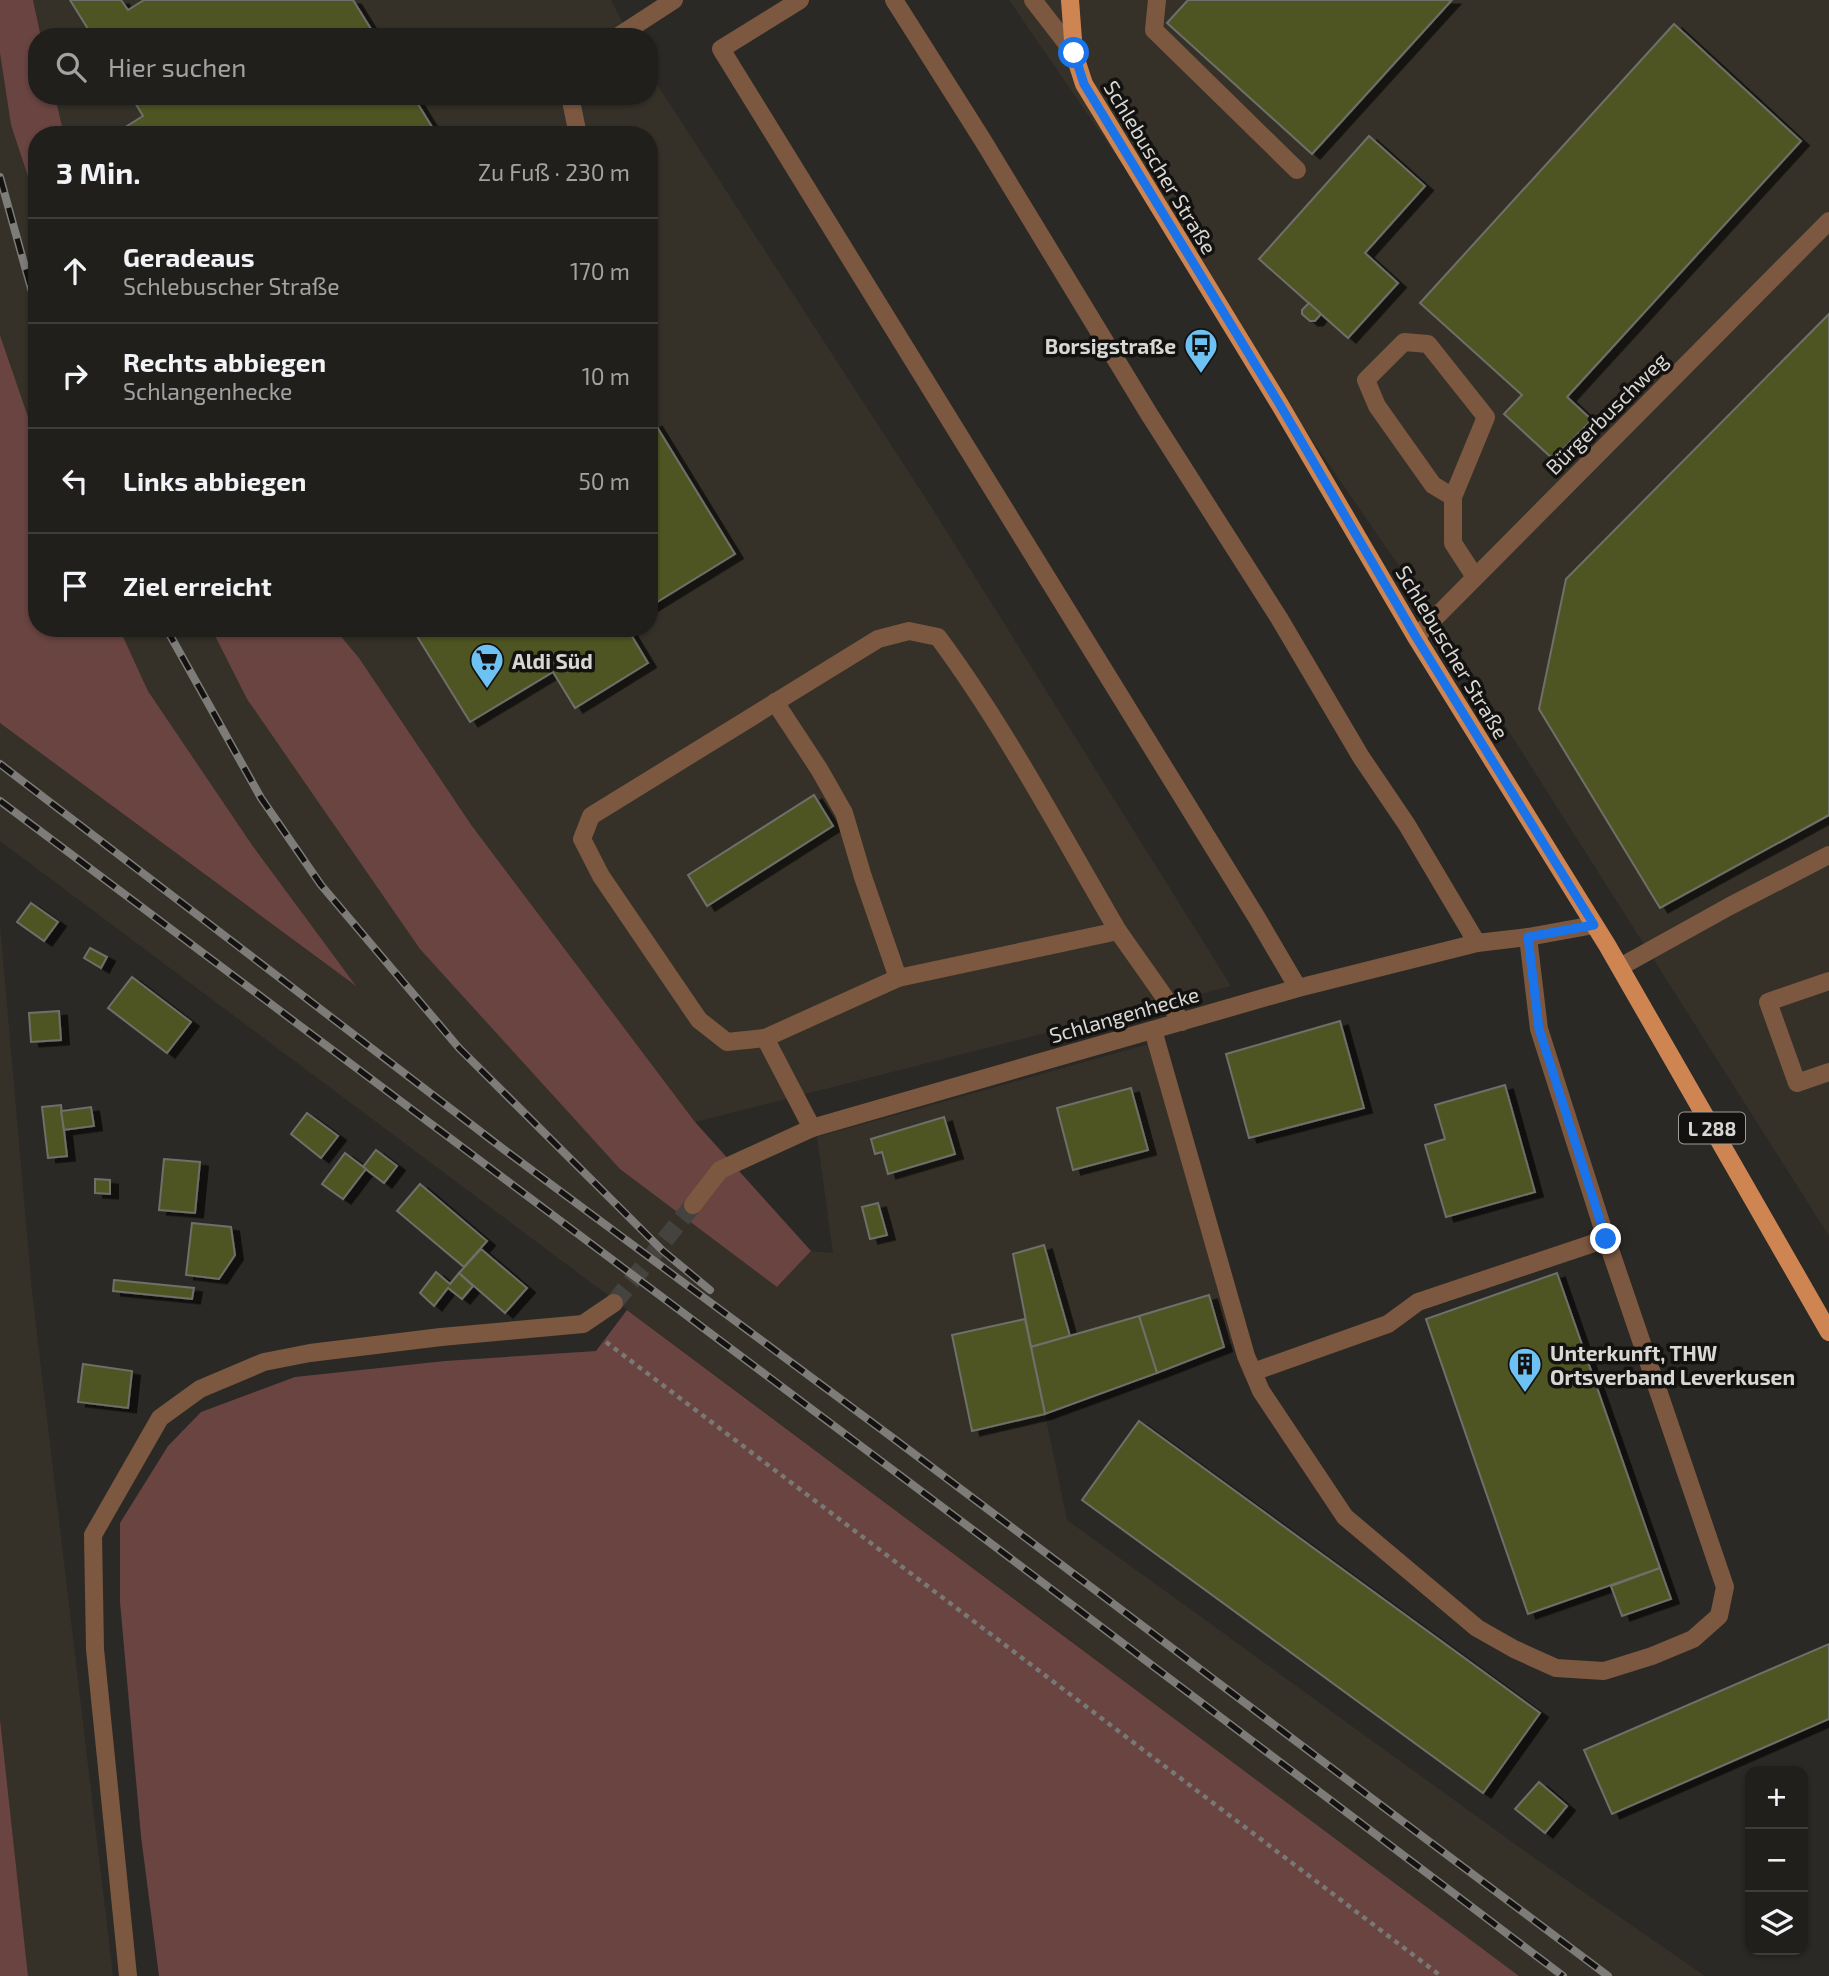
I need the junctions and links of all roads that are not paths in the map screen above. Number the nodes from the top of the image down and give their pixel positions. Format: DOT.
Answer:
graph roads {
  1 [pos="674,0"];
  2 [pos="800,0"];
  3 [pos="894,0"];
  4 [pos="1033,0"];
  5 [pos="1070,0"];
  6 [pos="1157,0"];
  7 [pos="631,28"];
  8 [pos="1074,53"];
  9 [pos="572,105"];
  10 [pos="577,126"];
  11 [pos="1297,170"];
  12 [pos="1829,221"];
  13 [pos="1453,497"];
  14 [pos="1475,577"];
  15 [pos="1416,637"];
  16 [pos="775,702"];
  17 [pos="1827,857"];
  18 [pos="1594,925"];
  19 [pos="1118,931"];
  20 [pos="1528,937"];
  21 [pos="1477,943"];
  22 [pos="1620,967"];
  23 [pos="898,978"];
  24 [pos="1829,981"];
  25 [pos="1298,988"];
  26 [pos="1182,1022"];
  27 [pos="1153,1030"];
  28 [pos="765,1038"];
  29 [pos="1829,1072"];
  30 [pos="812,1128"];
  31 [pos="693,1205"];
  32 [pos="1606,1239"];
  33 [pos="614,1303"];
  34 [pos="1829,1332"];
  35 [pos="1253,1372"];
  36 [pos="128,1976"];
  1 -- 7 [label="street"];
  2 -- 25 [label="street"];
  3 -- 21 [label="street"];
  4 -- 8 [label="street, Schlebuscher Straße"];
  5 -- 8 [label="main road, L 288"];
  6 -- 11 [label="street"];
  8 -- 15 [label="main road, Schlebuscher Straße / L 288"];
  9 -- 10 [label="street"];
  12 -- 14 [label="street, Bürgerbuschweg"];
  13 -- 13 [label="street"];
  13 -- 14 [label="street"];
  14 -- 15 [label="street, Bürgerbuschweg"];
  15 -- 18 [label="main road, Schlebuscher Straße / L 288"];
  16 -- 19 [label="street"];
  16 -- 23 [label="street"];
  16 -- 28 [label="street"];
  17 -- 22 [label="street"];
  18 -- 20 [label="street, Schlangenhecke"];
  18 -- 22 [label="main road, Schlebuscher Straße / L 288"];
  19 -- 23 [label="street"];
  19 -- 26 [label="street"];
  20 -- 21 [label="street, Schlangenhecke"];
  20 -- 32 [label="street"];
  21 -- 25 [label="street, Schlangenhecke"];
  22 -- 34 [label="main road, Schlebuscher Straße / L 288"];
  23 -- 28 [label="street"];
  24 -- 29 [label="street"];
  25 -- 26 [label="street, Schlangenhecke"];
  26 -- 27 [label="street, Schlangenhecke"];
  27 -- 30 [label="street, Schlangenhecke"];
  27 -- 35 [label="street"];
  28 -- 30 [label="street"];
  30 -- 31 [label="street, Schlangenhecke"];
  32 -- 35 [label="street"];
  32 -- 35 [label="street"];
  33 -- 36 [label="street"];
}
